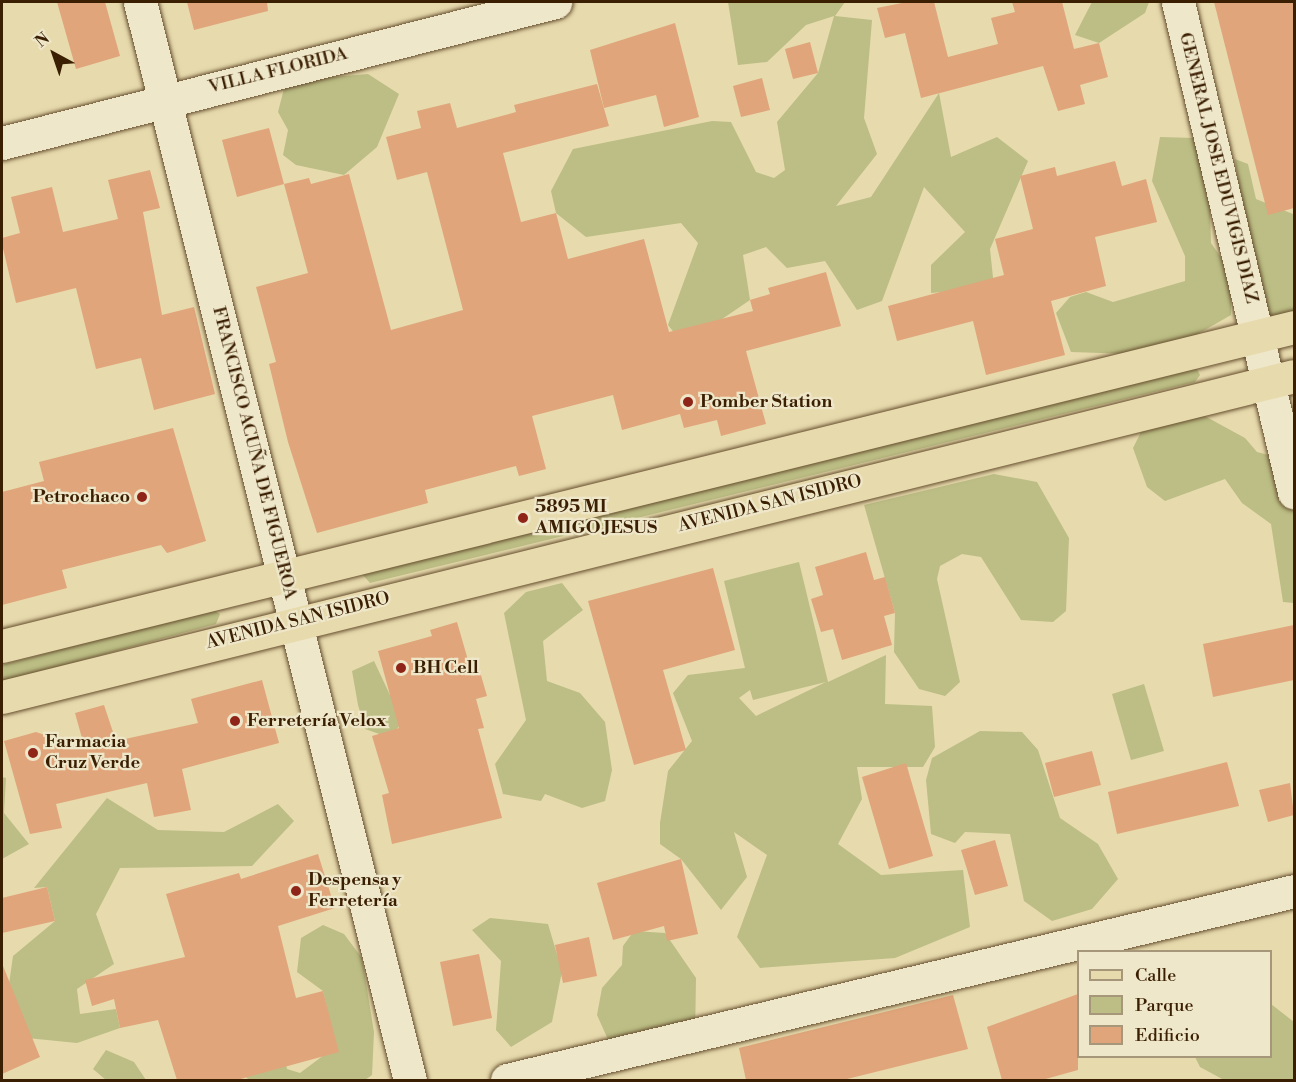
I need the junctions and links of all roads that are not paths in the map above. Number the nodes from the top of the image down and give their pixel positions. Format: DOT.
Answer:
graph roads {
  1 [pos="141,2"];
  2 [pos="555,2"];
  3 [pos="1178,2"];
  4 [pos="165,100"];
  5 [pos="2,143"];
  6 [pos="1294,327"];
  7 [pos="1258,335"];
  8 [pos="1281,379"];
  9 [pos="1294,492"];
  10 [pos="284,573"];
  11 [pos="296,621"];
  12 [pos="2,646"];
  13 [pos="2,697"];
  14 [pos="1294,891"];
  15 [pos="410,1080"];
  16 [pos="507,1080"];
  1 -- 4 [label="street, FRANCISCO ACUÑA DE FIGUEROA"];
  2 -- 4 [label="street, VILLA FLORIDA"];
  3 -- 7 [label="street, GENERAL JOSE EDUVIGIS DIAZ"];
  4 -- 5 [label="street, VILLA FLORIDA"];
  4 -- 10 [label="street, FRANCISCO ACUÑA DE FIGUEROA"];
  6 -- 7 [label="main road"];
  7 -- 8 [label="street, GENERAL JOSE EDUVIGIS DIAZ"];
  7 -- 10 [label="main road"];
  8 -- 9 [label="street"];
  8 -- 11 [label="main road, AVENIDA SAN ISIDRO"];
  10 -- 11 [label="street, FRANCISCO ACUÑA DE FIGUEROA"];
  10 -- 12 [label="main road"];
  11 -- 13 [label="main road, AVENIDA SAN ISIDRO"];
  11 -- 15 [label="street, FRANCISCO ACUÑA DE FIGUEROA"];
  14 -- 16 [label="street"];
}
